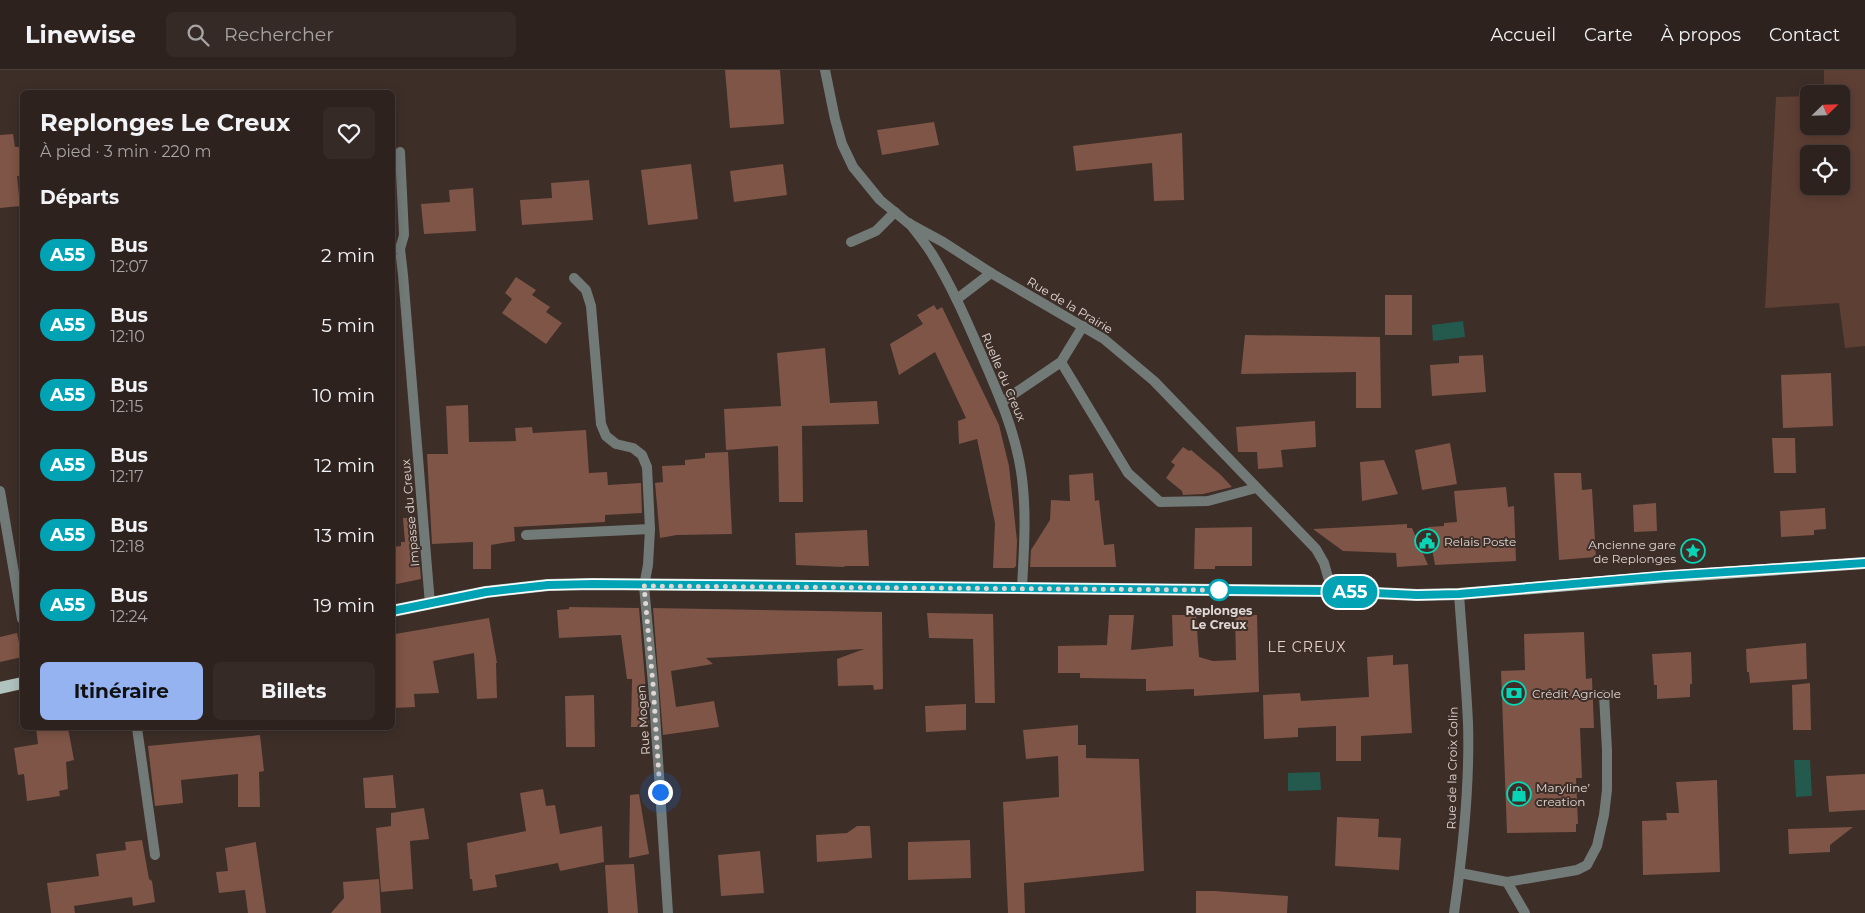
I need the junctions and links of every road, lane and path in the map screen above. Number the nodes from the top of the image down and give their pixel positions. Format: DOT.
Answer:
graph roads {
  1 [pos="825,70"];
  2 [pos="400,152"];
  3 [pos="895,212"];
  4 [pos="908,223"];
  5 [pos="851,242"];
  6 [pos="396,249"];
  7 [pos="990,273"];
  8 [pos="574,278"];
  9 [pos="957,299"];
  10 [pos="1082,326"];
  11 [pos="1061,362"];
  12 [pos="1002,402"];
  13 [pos="1256,488"];
  14 [pos="0,491"];
  15 [pos="650,529"];
  16 [pos="526,535"];
  17 [pos="1865,563"];
  18 [pos="644,586"];
  19 [pos="1022,588"];
  20 [pos="1332,591"];
  21 [pos="1459,594"];
  22 [pos="430,604"];
  23 [pos="20,607"];
  24 [pos="395,610"];
  25 [pos="20,683"];
  26 [pos="0,688"];
  27 [pos="1604,695"];
  28 [pos="137,730"];
  29 [pos="154,855"];
  30 [pos="1460,873"];
  31 [pos="1507,882"];
  32 [pos="668,913"];
  33 [pos="1454,913"];
  34 [pos="1525,913"];
  1 -- 3 [label="street, Rue de la Prairie"];
  2 -- 6 [label="street, Impasse du Creux"];
  3 -- 4 [label="street, Rue de la Prairie"];
  3 -- 5 [label="street"];
  4 -- 7 [label="street, Rue de la Prairie"];
  4 -- 9 [label="street, Ruelle du Creux"];
  6 -- 22 [label="street, Impasse du Creux"];
  7 -- 9 [label="street"];
  7 -- 10 [label="street, Rue de la Prairie"];
  8 -- 15 [label="street, Rue Mogen"];
  9 -- 12 [label="street, Ruelle du Creux"];
  10 -- 11 [label="street"];
  10 -- 13 [label="street, Rue de la Prairie"];
  11 -- 12 [label="street"];
  11 -- 13 [label="street"];
  12 -- 19 [label="street, Ruelle du Creux"];
  13 -- 20 [label="street, Rue de la Prairie"];
  14 -- 23 [label="street"];
  15 -- 16 [label="street"];
  15 -- 18 [label="street, Rue Mogen"];
  17 -- 21 [label="main road"];
  18 -- 19 [label="main road"];
  18 -- 22 [label="main road"];
  18 -- 32 [label="street, Rue Mogen"];
  19 -- 20 [label="main road"];
  20 -- 21 [label="main road"];
  21 -- 30 [label="street, Rue de la Croix Colin"];
  22 -- 24 [label="main road"];
  25 -- 26 [label="main road"];
  27 -- 31 [label="street"];
  28 -- 29 [label="street"];
  30 -- 31 [label="street"];
  30 -- 33 [label="street, Rue de la Croix Colin"];
  31 -- 34 [label="street"];
}
